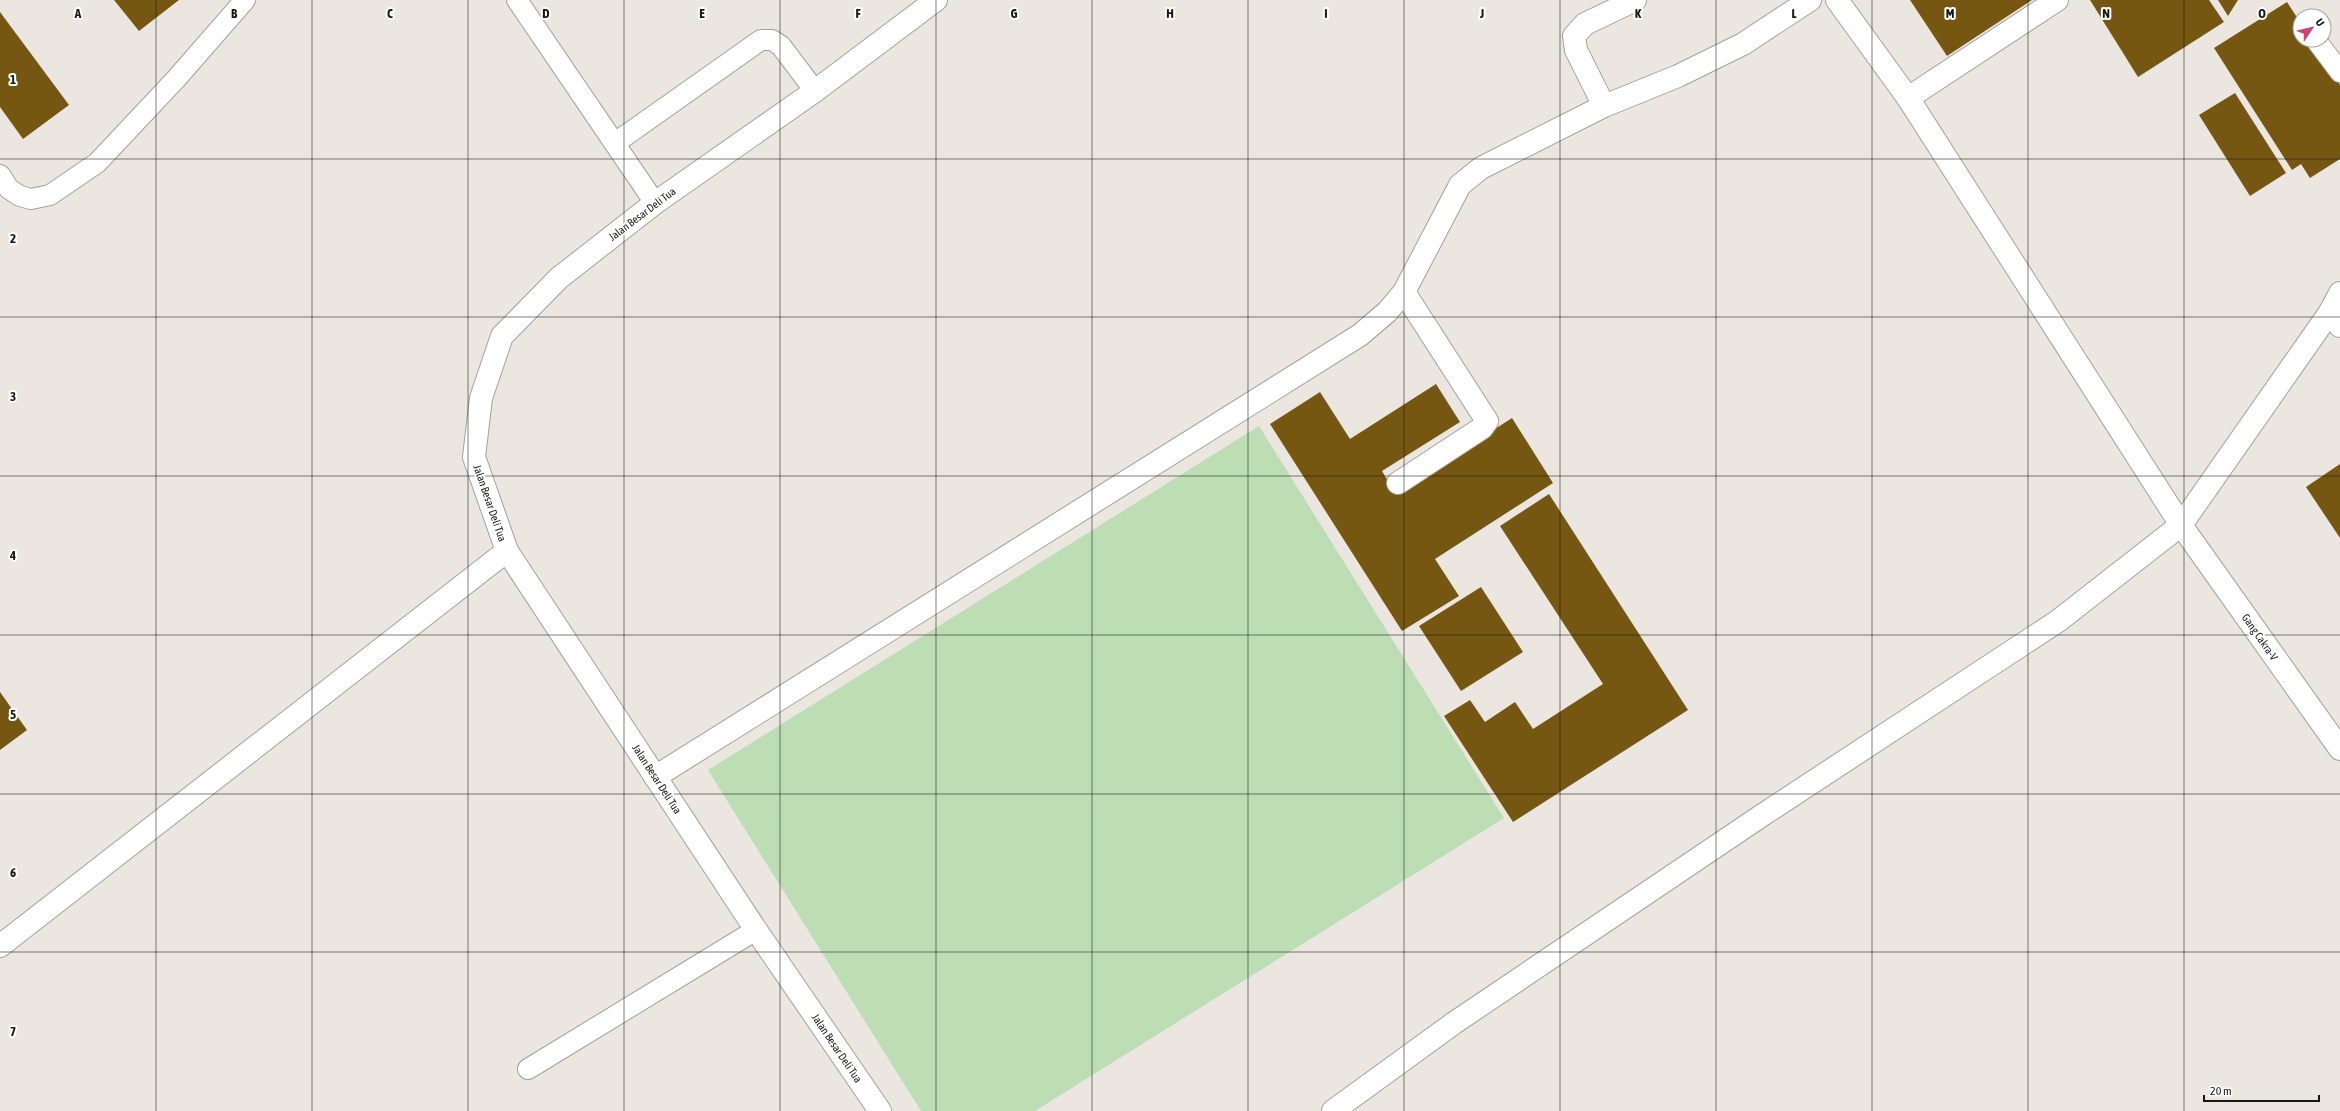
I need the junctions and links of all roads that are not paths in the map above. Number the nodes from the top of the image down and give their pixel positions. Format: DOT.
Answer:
graph roads {
  1 [pos="245,0"];
  2 [pos="517,0"];
  3 [pos="936,0"];
  4 [pos="1635,0"];
  5 [pos="1810,0"];
  6 [pos="1837,0"];
  7 [pos="2056,0"];
  8 [pos="2322,48"];
  9 [pos="2340,72"];
  10 [pos="815,91"];
  11 [pos="1908,98"];
  12 [pos="1604,106"];
  13 [pos="616,143"];
  14 [pos="0,175"];
  15 [pos="655,203"];
  16 [pos="1404,292"];
  17 [pos="2337,310"];
  18 [pos="1398,483"];
  19 [pos="2181,525"];
  20 [pos="507,551"];
  21 [pos="2340,749"];
  22 [pos="655,777"];
  23 [pos="756,930"];
  24 [pos="0,946"];
  25 [pos="528,1069"];
  26 [pos="880,1111"];
  27 [pos="1333,1111"];
  1 -- 14 [label="lane"];
  2 -- 13 [label="lane"];
  3 -- 10 [label="street, Jalan Besar Deli Tua"];
  4 -- 12 [label="street"];
  5 -- 12 [label="street"];
  6 -- 11 [label="street, Gang Cakra-V"];
  7 -- 11 [label="street"];
  8 -- 9 [label="lane"];
  10 -- 13 [label="lane"];
  10 -- 15 [label="street, Jalan Besar Deli Tua"];
  11 -- 19 [label="street, Gang Cakra-V"];
  12 -- 16 [label="street"];
  13 -- 15 [label="lane"];
  15 -- 20 [label="street, Jalan Besar Deli Tua"];
  16 -- 18 [label="street"];
  16 -- 22 [label="street"];
  17 -- 19 [label="street"];
  19 -- 21 [label="street, Gang Cakra-V"];
  19 -- 27 [label="street"];
  20 -- 22 [label="street, Jalan Besar Deli Tua"];
  20 -- 24 [label="street"];
  22 -- 23 [label="street, Jalan Besar Deli Tua"];
  23 -- 25 [label="lane"];
  23 -- 26 [label="street, Jalan Besar Deli Tua"];
}
